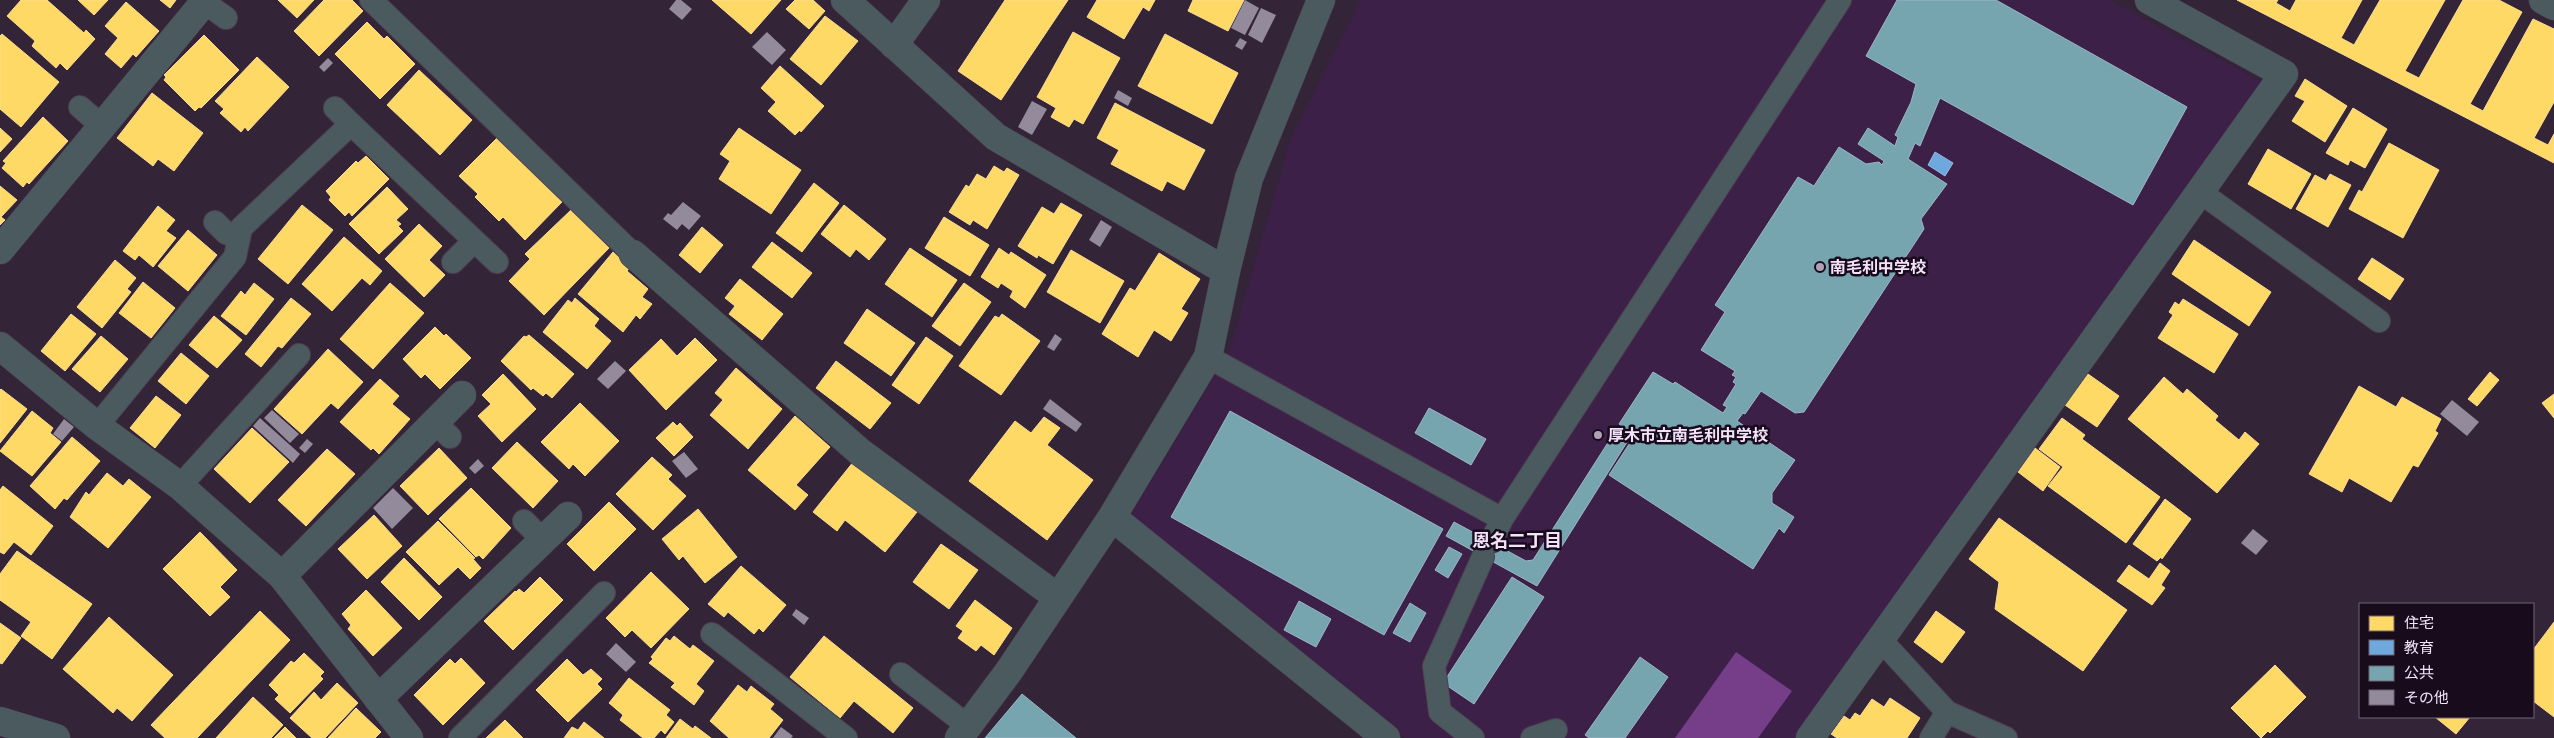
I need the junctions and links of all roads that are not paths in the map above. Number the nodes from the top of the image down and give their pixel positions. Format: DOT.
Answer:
graph roads {
  1 [pos="371,0"];
  2 [pos="845,0"];
  3 [pos="926,0"];
  4 [pos="1840,0"];
  5 [pos="2149,0"];
  6 [pos="2543,0"];
  7 [pos="205,1"];
  8 [pos="1313,3"];
  9 [pos="2554,6"];
  10 [pos="226,18"];
  11 [pos="894,45"];
  12 [pos="80,107"];
  13 [pos="335,108"];
  14 [pos="351,124"];
  15 [pos="102,126"];
  16 [pos="2200,192"];
  17 [pos="215,222"];
  18 [pos="239,238"];
  19 [pos="474,241"];
  20 [pos="0,250"];
  21 [pos="633,254"];
  22 [pos="453,262"];
  23 [pos="497,262"];
  24 [pos="1226,271"];
  25 [pos="2379,321"];
  26 [pos="0,346"];
  27 [pos="299,355"];
  28 [pos="1208,357"];
  29 [pos="462,395"];
  30 [pos="97,426"];
  31 [pos="180,486"];
  32 [pos="568,516"];
  33 [pos="1112,517"];
  34 [pos="1502,519"];
  35 [pos="282,576"];
  36 [pos="604,593"];
  37 [pos="1057,597"];
  38 [pos="712,634"];
  39 [pos="1880,639"];
  40 [pos="901,674"];
  41 [pos="378,699"];
  42 [pos="1947,712"];
  43 [pos="0,721"];
  44 [pos="1556,730"];
  45 [pos="964,732"];
  46 [pos="56,738"];
  47 [pos="409,738"];
  48 [pos="460,738"];
  49 [pos="846,738"];
  50 [pos="1386,738"];
  51 [pos="1473,738"];
  52 [pos="1532,738"];
  53 [pos="1810,738"];
  54 [pos="1932,738"];
  55 [pos="2006,738"];
  1 -- 21 [label="lane"];
  2 -- 11 [label="street"];
  3 -- 11 [label="street"];
  4 -- 34 [label="lane"];
  5 -- 16 [label="street"];
  6 -- 9 [label="street"];
  7 -- 10 [label="lane"];
  7 -- 15 [label="street"];
  8 -- 24 [label="street"];
  11 -- 24 [label="street"];
  12 -- 15 [label="lane"];
  13 -- 14 [label="lane"];
  14 -- 18 [label="lane"];
  14 -- 19 [label="lane"];
  15 -- 20 [label="street"];
  16 -- 25 [label="lane"];
  16 -- 39 [label="street"];
  17 -- 18 [label="lane"];
  18 -- 30 [label="lane"];
  19 -- 22 [label="lane"];
  19 -- 23 [label="lane"];
  21 -- 37 [label="street"];
  24 -- 28 [label="street"];
  26 -- 30 [label="street"];
  27 -- 31 [label="lane"];
  28 -- 33 [label="street"];
  28 -- 34 [label="lane"];
  29 -- 35 [label="street"];
  30 -- 31 [label="street"];
  31 -- 35 [label="street"];
  32 -- 41 [label="street"];
  33 -- 37 [label="street"];
  33 -- 50 [label="street"];
  34 -- 51 [label="lane"];
  35 -- 41 [label="street"];
  36 -- 48 [label="lane"];
  37 -- 45 [label="street"];
  38 -- 49 [label="lane"];
  39 -- 42 [label="lane"];
  39 -- 53 [label="street"];
  40 -- 45 [label="lane"];
  41 -- 47 [label="street"];
  42 -- 54 [label="lane"];
  42 -- 55 [label="lane"];
  43 -- 46 [label="street"];
  44 -- 52 [label="lane"];
}
